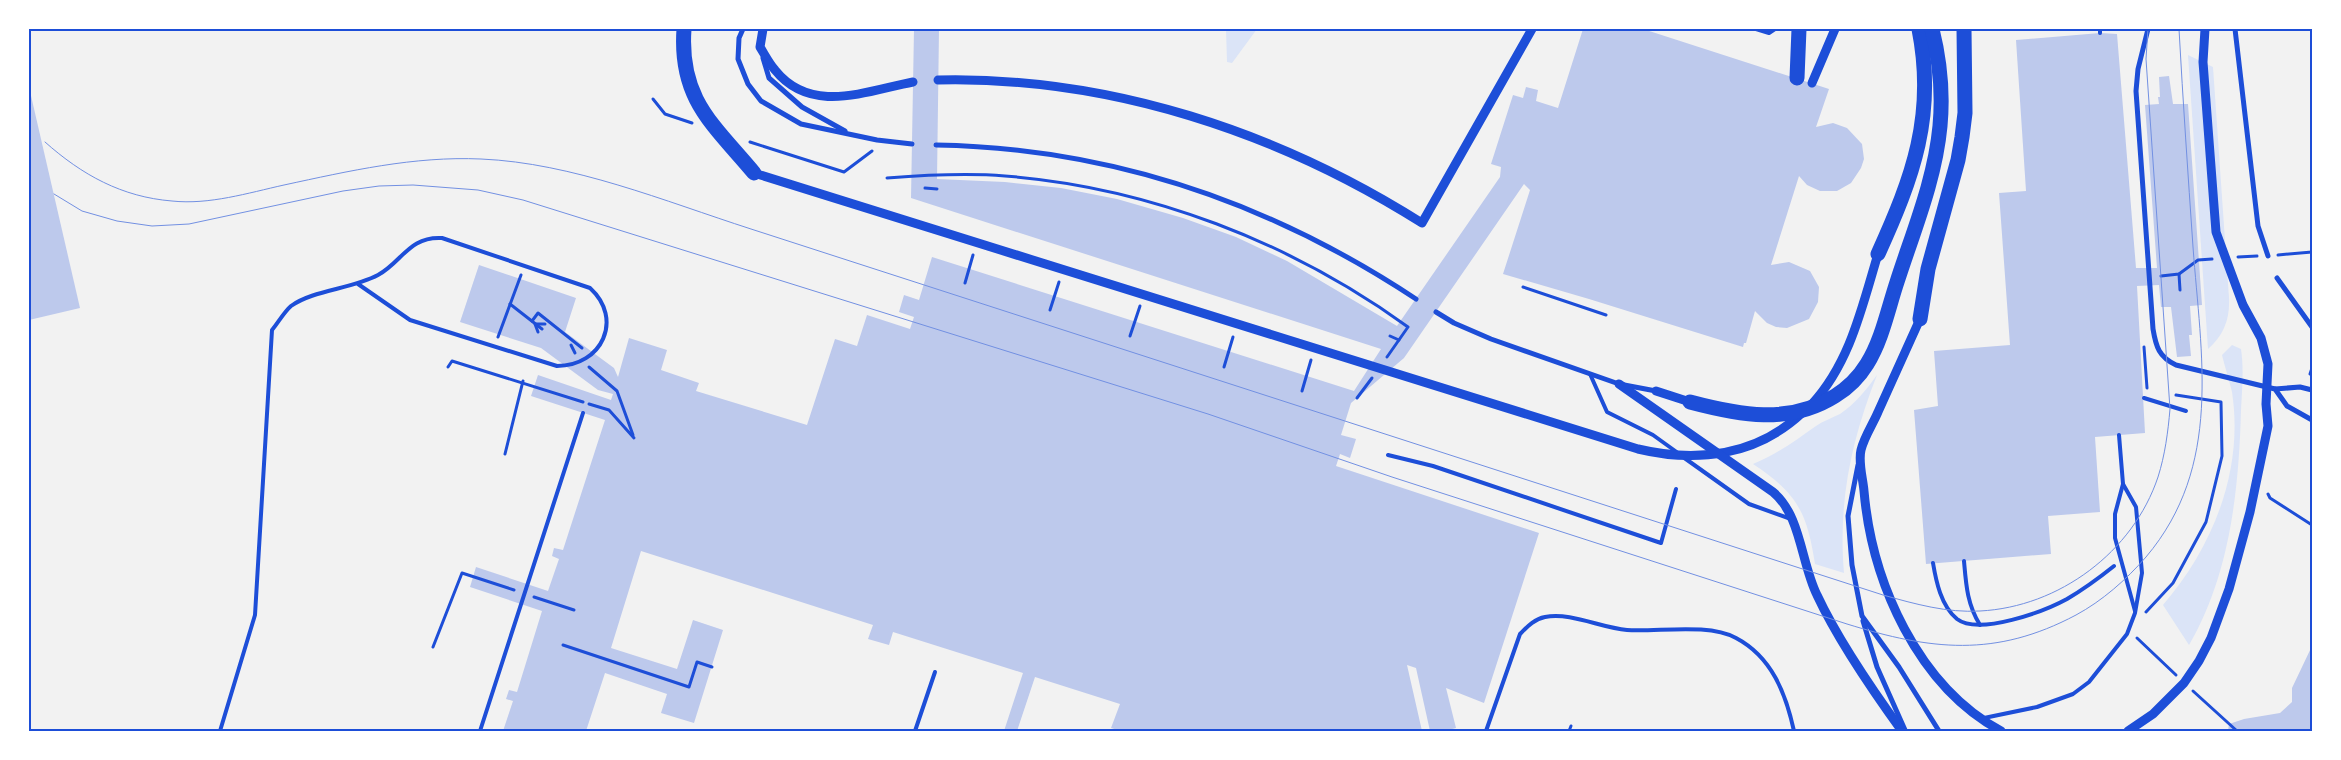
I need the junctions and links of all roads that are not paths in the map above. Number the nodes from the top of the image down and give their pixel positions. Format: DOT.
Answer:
graph roads {
  1 [pos="684,29"];
  2 [pos="743,29"];
  3 [pos="764,29"];
  4 [pos="1532,29"];
  5 [pos="1756,29"];
  6 [pos="1775,29"];
  7 [pos="1798,29"];
  8 [pos="1835,29"];
  9 [pos="1919,29"];
  10 [pos="1932,29"];
  11 [pos="2148,29"];
  12 [pos="2205,29"];
  13 [pos="2235,29"];
  14 [pos="1965,35"];
  15 [pos="760,48"];
  16 [pos="938,80"];
  17 [pos="1805,81"];
  18 [pos="913,82"];
  19 [pos="850,134"];
  20 [pos="912,144"];
  21 [pos="936,145"];
  22 [pos="754,173"];
  23 [pos="1878,254"];
  24 [pos="2268,256"];
  25 [pos="2277,278"];
  26 [pos="358,284"];
  27 [pos="1416,299"];
  28 [pos="1436,312"];
  29 [pos="1920,319"];
  30 [pos="2312,327"];
  31 [pos="1589,372"];
  32 [pos="1619,384"];
  33 [pos="2266,386"];
  34 [pos="2275,390"];
  35 [pos="2312,390"];
  36 [pos="1656,391"];
  37 [pos="2144,398"];
  38 [pos="1690,402"];
  39 [pos="2186,411"];
  40 [pos="583,413"];
  41 [pos="2312,420"];
  42 [pos="2120,435"];
  43 [pos="1861,451"];
  44 [pos="1388,454"];
  45 [pos="2123,484"];
  46 [pos="1676,489"];
  47 [pos="1793,519"];
  48 [pos="1964,560"];
  49 [pos="1933,563"];
  50 [pos="2114,566"];
  51 [pos="2135,613"];
  52 [pos="1862,616"];
  53 [pos="1980,625"];
  54 [pos="935,672"];
  55 [pos="1979,719"];
  56 [pos="220,731"];
  57 [pos="480,731"];
  58 [pos="915,731"];
  59 [pos="1486,731"];
  60 [pos="1794,731"];
  61 [pos="1904,731"];
  62 [pos="1939,731"];
  63 [pos="2001,731"];
  64 [pos="2128,731"];
  1 -- 22 [label="highway"];
  2 -- 19 [label="street"];
  3 -- 15 [label="street"];
  4 -- 16 [label="street"];
  5 -- 6 [label="lane"];
  7 -- 17 [label="highway"];
  8 -- 17 [label="street"];
  9 -- 23 [label="highway"];
  10 -- 38 [label="highway"];
  11 -- 33 [label="street"];
  12 -- 33 [label="street"];
  13 -- 24 [label="street"];
  14 -- 29 [label="highway"];
  15 -- 18 [label="street"];
  15 -- 19 [label="street"];
  19 -- 20 [label="street"];
  21 -- 27 [label="street"];
  22 -- 23 [label="street"];
  25 -- 30 [label="street"];
  26 -- 26 [label="lane"];
  26 -- 56 [label="lane"];
  28 -- 31 [label="street"];
  29 -- 43 [label="street"];
  31 -- 32 [label="street"];
  31 -- 47 [label="lane"];
  32 -- 36 [label="street"];
  32 -- 47 [label="street"];
  33 -- 34 [label="street"];
  33 -- 64 [label="street"];
  34 -- 35 [label="street"];
  34 -- 41 [label="street"];
  36 -- 38 [label="street"];
  37 -- 39 [label="lane"];
  40 -- 57 [label="lane"];
  42 -- 45 [label="lane"];
  43 -- 52 [label="street"];
  43 -- 55 [label="street"];
  44 -- 46 [label="lane"];
  45 -- 51 [label="lane"];
  45 -- 51 [label="lane"];
  47 -- 61 [label="street"];
  48 -- 53 [label="lane"];
  49 -- 53 [label="lane"];
  50 -- 53 [label="lane"];
  51 -- 55 [label="lane"];
  52 -- 61 [label="street"];
  52 -- 62 [label="street"];
  54 -- 58 [label="lane"];
  55 -- 63 [label="street"];
  59 -- 60 [label="lane"];
}
